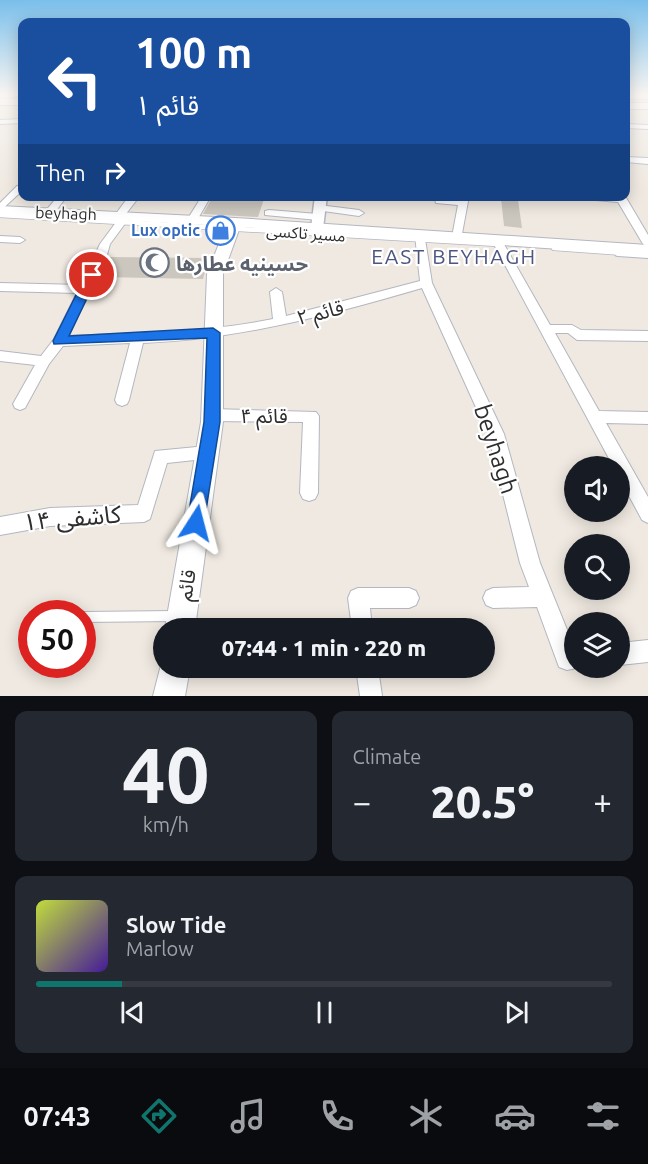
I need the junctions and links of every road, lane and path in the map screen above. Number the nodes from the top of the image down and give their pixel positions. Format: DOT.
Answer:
graph roads {
  1 [pos="630,130"];
  2 [pos="634,134"];
  3 [pos="630,160"];
  4 [pos="648,161"];
  5 [pos="18,190"];
  6 [pos="59,201"];
  7 [pos="132,201"];
  8 [pos="204,201"];
  9 [pos="463,201"];
  10 [pos="622,201"];
  11 [pos="0,209"];
  12 [pos="319,212"];
  13 [pos="50,213"];
  14 [pos="269,213"];
  15 [pos="359,213"];
  16 [pos="0,215"];
  17 [pos="121,218"];
  18 [pos="192,220"];
  19 [pos="234,225"];
  20 [pos="457,237"];
  21 [pos="421,238"];
  22 [pos="0,239"];
  23 [pos="20,240"];
  24 [pos="497,242"];
  25 [pos="648,244"];
  26 [pos="648,250"];
  27 [pos="648,255"];
  28 [pos="426,283"];
  29 [pos="0,287"];
  30 [pos="84,289"];
  31 [pos="276,292"];
  32 [pos="280,322"];
  33 [pos="546,330"];
  34 [pos="213,333"];
  35 [pos="648,336"];
  36 [pos="138,337"];
  37 [pos="59,341"];
  38 [pos="0,356"];
  39 [pos="44,361"];
  40 [pos="122,400"];
  41 [pos="20,404"];
  42 [pos="212,415"];
  43 [pos="594,417"];
  44 [pos="648,418"];
  45 [pos="207,453"];
  46 [pos="309,493"];
  47 [pos="648,514"];
  48 [pos="0,526"];
  49 [pos="543,597"];
  50 [pos="409,598"];
  51 [pos="493,598"];
  52 [pos="96,617"];
  53 [pos="182,618"];
  54 [pos="361,618"];
  55 [pos="153,620"];
  56 [pos="564,651"];
  57 [pos="648,651"];
  58 [pos="630,653"];
  59 [pos="172,678"];
  60 [pos="368,678"];
  61 [pos="169,696"];
  62 [pos="371,696"];
  1 -- 2 [label="street"];
  3 -- 4 [label="street"];
  5 -- 11 [label="street"];
  6 -- 13 [label="street"];
  7 -- 17 [label="street"];
  8 -- 18 [label="street"];
  9 -- 20 [label="street"];
  10 -- 25 [label="street"];
  11 -- 13 [label="main road, beyhagh"];
  12 -- 14 [label="street, beyhagh"];
  12 -- 15 [label="street, beyhagh"];
  12 -- 19 [label="main road, beyhagh"];
  12 -- 21 [label="main road, beyhagh"];
  13 -- 17 [label="main road, beyhagh"];
  16 -- 17 [label="lane, مسیر تاکسی"];
  17 -- 18 [label="main road, beyhagh"];
  17 -- 19 [label="lane, مسیر تاکسی"];
  17 -- 30 [label="street"];
  18 -- 19 [label="main road, beyhagh"];
  19 -- 21 [label="lane, مسیر تاکسی"];
  19 -- 34 [label="main road, قائم"];
  20 -- 21 [label="main road, beyhagh"];
  20 -- 24 [label="main road, beyhagh"];
  21 -- 24 [label="lane, مسیر تاکسی"];
  21 -- 28 [label="street, beyhagh"];
  22 -- 23 [label="street"];
  24 -- 26 [label="main road, beyhagh"];
  24 -- 27 [label="lane, مسیر تاکسی"];
  24 -- 33 [label="street"];
  28 -- 32 [label="street, قائم ۲"];
  28 -- 49 [label="street, beyhagh"];
  29 -- 30 [label="street"];
  30 -- 37 [label="street"];
  31 -- 32 [label="street"];
  32 -- 34 [label="street, قائم ۲"];
  33 -- 35 [label="street"];
  33 -- 43 [label="street"];
  34 -- 36 [label="street, قائم ۲"];
  34 -- 42 [label="main road, قائم"];
  36 -- 37 [label="street, قائم ۲"];
  36 -- 40 [label="street"];
  37 -- 39 [label="street"];
  38 -- 39 [label="street"];
  39 -- 41 [label="street"];
  42 -- 45 [label="main road, قائم"];
  42 -- 46 [label="street, قائم ۴"];
  43 -- 44 [label="street"];
  43 -- 47 [label="street"];
  45 -- 48 [label="street, کاشفی ۱۴"];
  45 -- 53 [label="main road, قائم"];
  49 -- 51 [label="street"];
  49 -- 56 [label="street, beyhagh"];
  50 -- 54 [label="street"];
  52 -- 55 [label="lane"];
  57 -- 58 [label="street"];
  59 -- 61 [label="main road"];
  60 -- 62 [label="street"];
}
